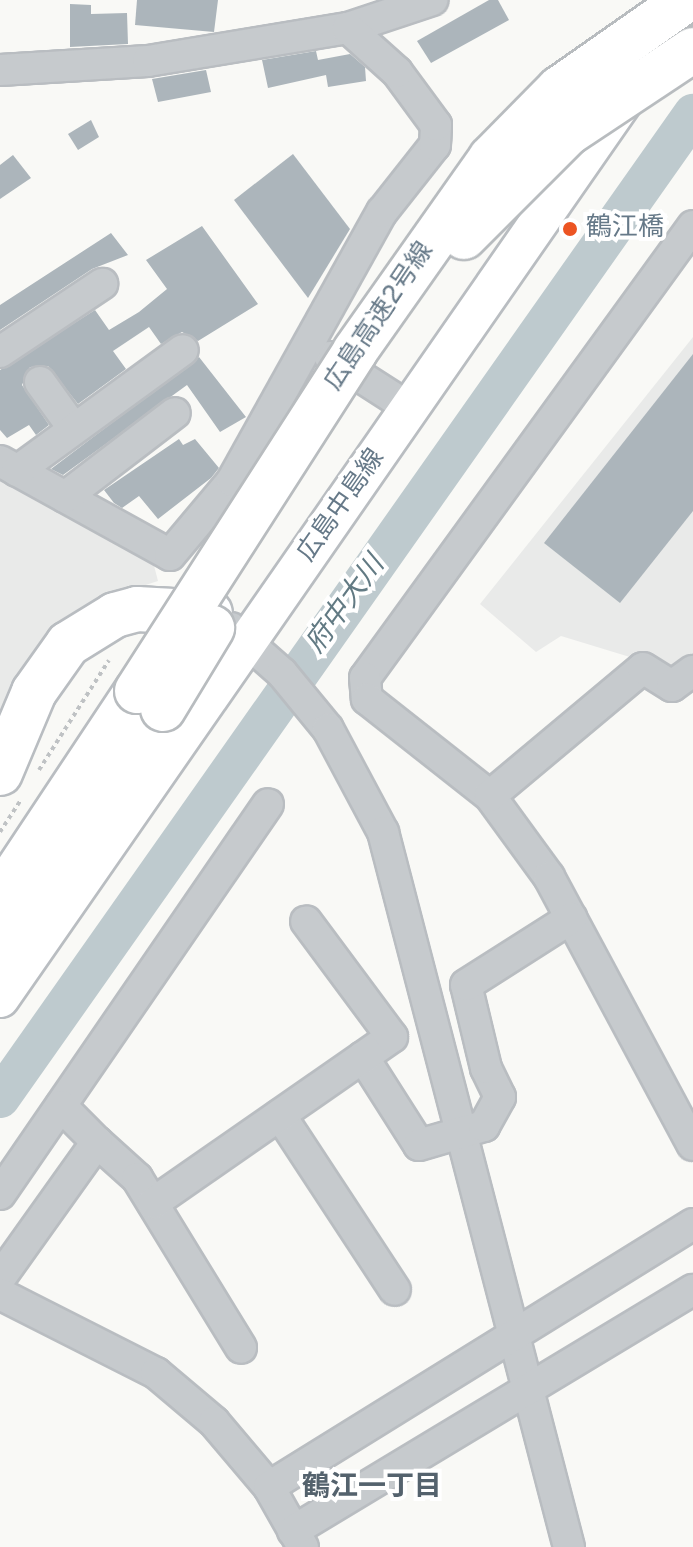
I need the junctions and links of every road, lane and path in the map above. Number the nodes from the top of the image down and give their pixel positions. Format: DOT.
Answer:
graph roads {
  1 [pos="432,0"];
  2 [pos="655,0"];
  3 [pos="665,0"];
  4 [pos="686,0"];
  5 [pos="348,28"];
  6 [pos="693,35"];
  7 [pos="693,50"];
  8 [pos="0,70"];
  9 [pos="693,226"];
  10 [pos="102,284"];
  11 [pos="308,344"];
  12 [pos="183,350"];
  13 [pos="0,352"];
  14 [pos="355,373"];
  15 [pos="40,382"];
  16 [pos="411,409"];
  17 [pos="175,413"];
  18 [pos="73,428"];
  19 [pos="8,466"];
  20 [pos="65,497"];
  21 [pos="210,613"];
  22 [pos="257,649"];
  23 [pos="693,671"];
  24 [pos="136,687"];
  25 [pos="18,771"];
  26 [pos="490,796"];
  27 [pos="268,804"];
  28 [pos="0,832"];
  29 [pos="0,899"];
  30 [pos="571,918"];
  31 [pos="306,921"];
  32 [pos="0,953"];
  33 [pos="0,998"];
  34 [pos="363,1057"];
  35 [pos="61,1106"];
  36 [pos="280,1115"];
  37 [pos="463,1133"];
  38 [pos="97,1142"];
  39 [pos="693,1145"];
  40 [pos="0,1194"];
  41 [pos="153,1203"];
  42 [pos="693,1224"];
  43 [pos="0,1278"];
  44 [pos="395,1290"];
  45 [pos="693,1290"];
  46 [pos="0,1294"];
  47 [pos="515,1336"];
  48 [pos="241,1348"];
  49 [pos="529,1388"];
  50 [pos="269,1487"];
  51 [pos="298,1539"];
  52 [pos="569,1547"];
  1 -- 5 [label="street"];
  2 -- 14 [label="main road, 広島中島線"];
  2 -- 16 [label="main road, 広島中島線"];
  3 -- 6 [label="main road"];
  4 -- 24 [label="highway, 広島高速2号線, bridge"];
  5 -- 8 [label="street"];
  5 -- 11 [label="street"];
  7 -- 24 [label="highway, 広島高速2号線, bridge"];
  9 -- 26 [label="street"];
  10 -- 13 [label="street"];
  11 -- 14 [label="street"];
  11 -- 20 [label="street"];
  12 -- 18 [label="street"];
  14 -- 16 [label="street"];
  14 -- 21 [label="main road, 広島中島線"];
  15 -- 18 [label="street"];
  16 -- 22 [label="main road, 広島中島線"];
  17 -- 20 [label="street"];
  18 -- 19 [label="street"];
  19 -- 20 [label="street"];
  21 -- 22 [label="street"];
  21 -- 25 [label="highway"];
  21 -- 29 [label="main road, 広島中島線"];
  22 -- 33 [label="main road, 広島中島線"];
  22 -- 37 [label="street"];
  23 -- 26 [label="street"];
  24 -- 25 [label="path"];
  24 -- 29 [label="highway"];
  24 -- 32 [label="highway"];
  25 -- 28 [label="path"];
  26 -- 30 [label="street"];
  27 -- 35 [label="street"];
  30 -- 37 [label="street"];
  30 -- 39 [label="street"];
  31 -- 34 [label="street"];
  34 -- 36 [label="street"];
  34 -- 37 [label="street"];
  35 -- 38 [label="street"];
  35 -- 40 [label="street"];
  36 -- 41 [label="street"];
  36 -- 44 [label="street"];
  37 -- 47 [label="street"];
  38 -- 41 [label="street"];
  38 -- 43 [label="street"];
  41 -- 48 [label="street"];
  42 -- 47 [label="street"];
  45 -- 49 [label="street"];
  46 -- 50 [label="street"];
  47 -- 49 [label="street"];
  47 -- 50 [label="street"];
  49 -- 51 [label="street"];
  49 -- 52 [label="street"];
  50 -- 51 [label="street"];
}
